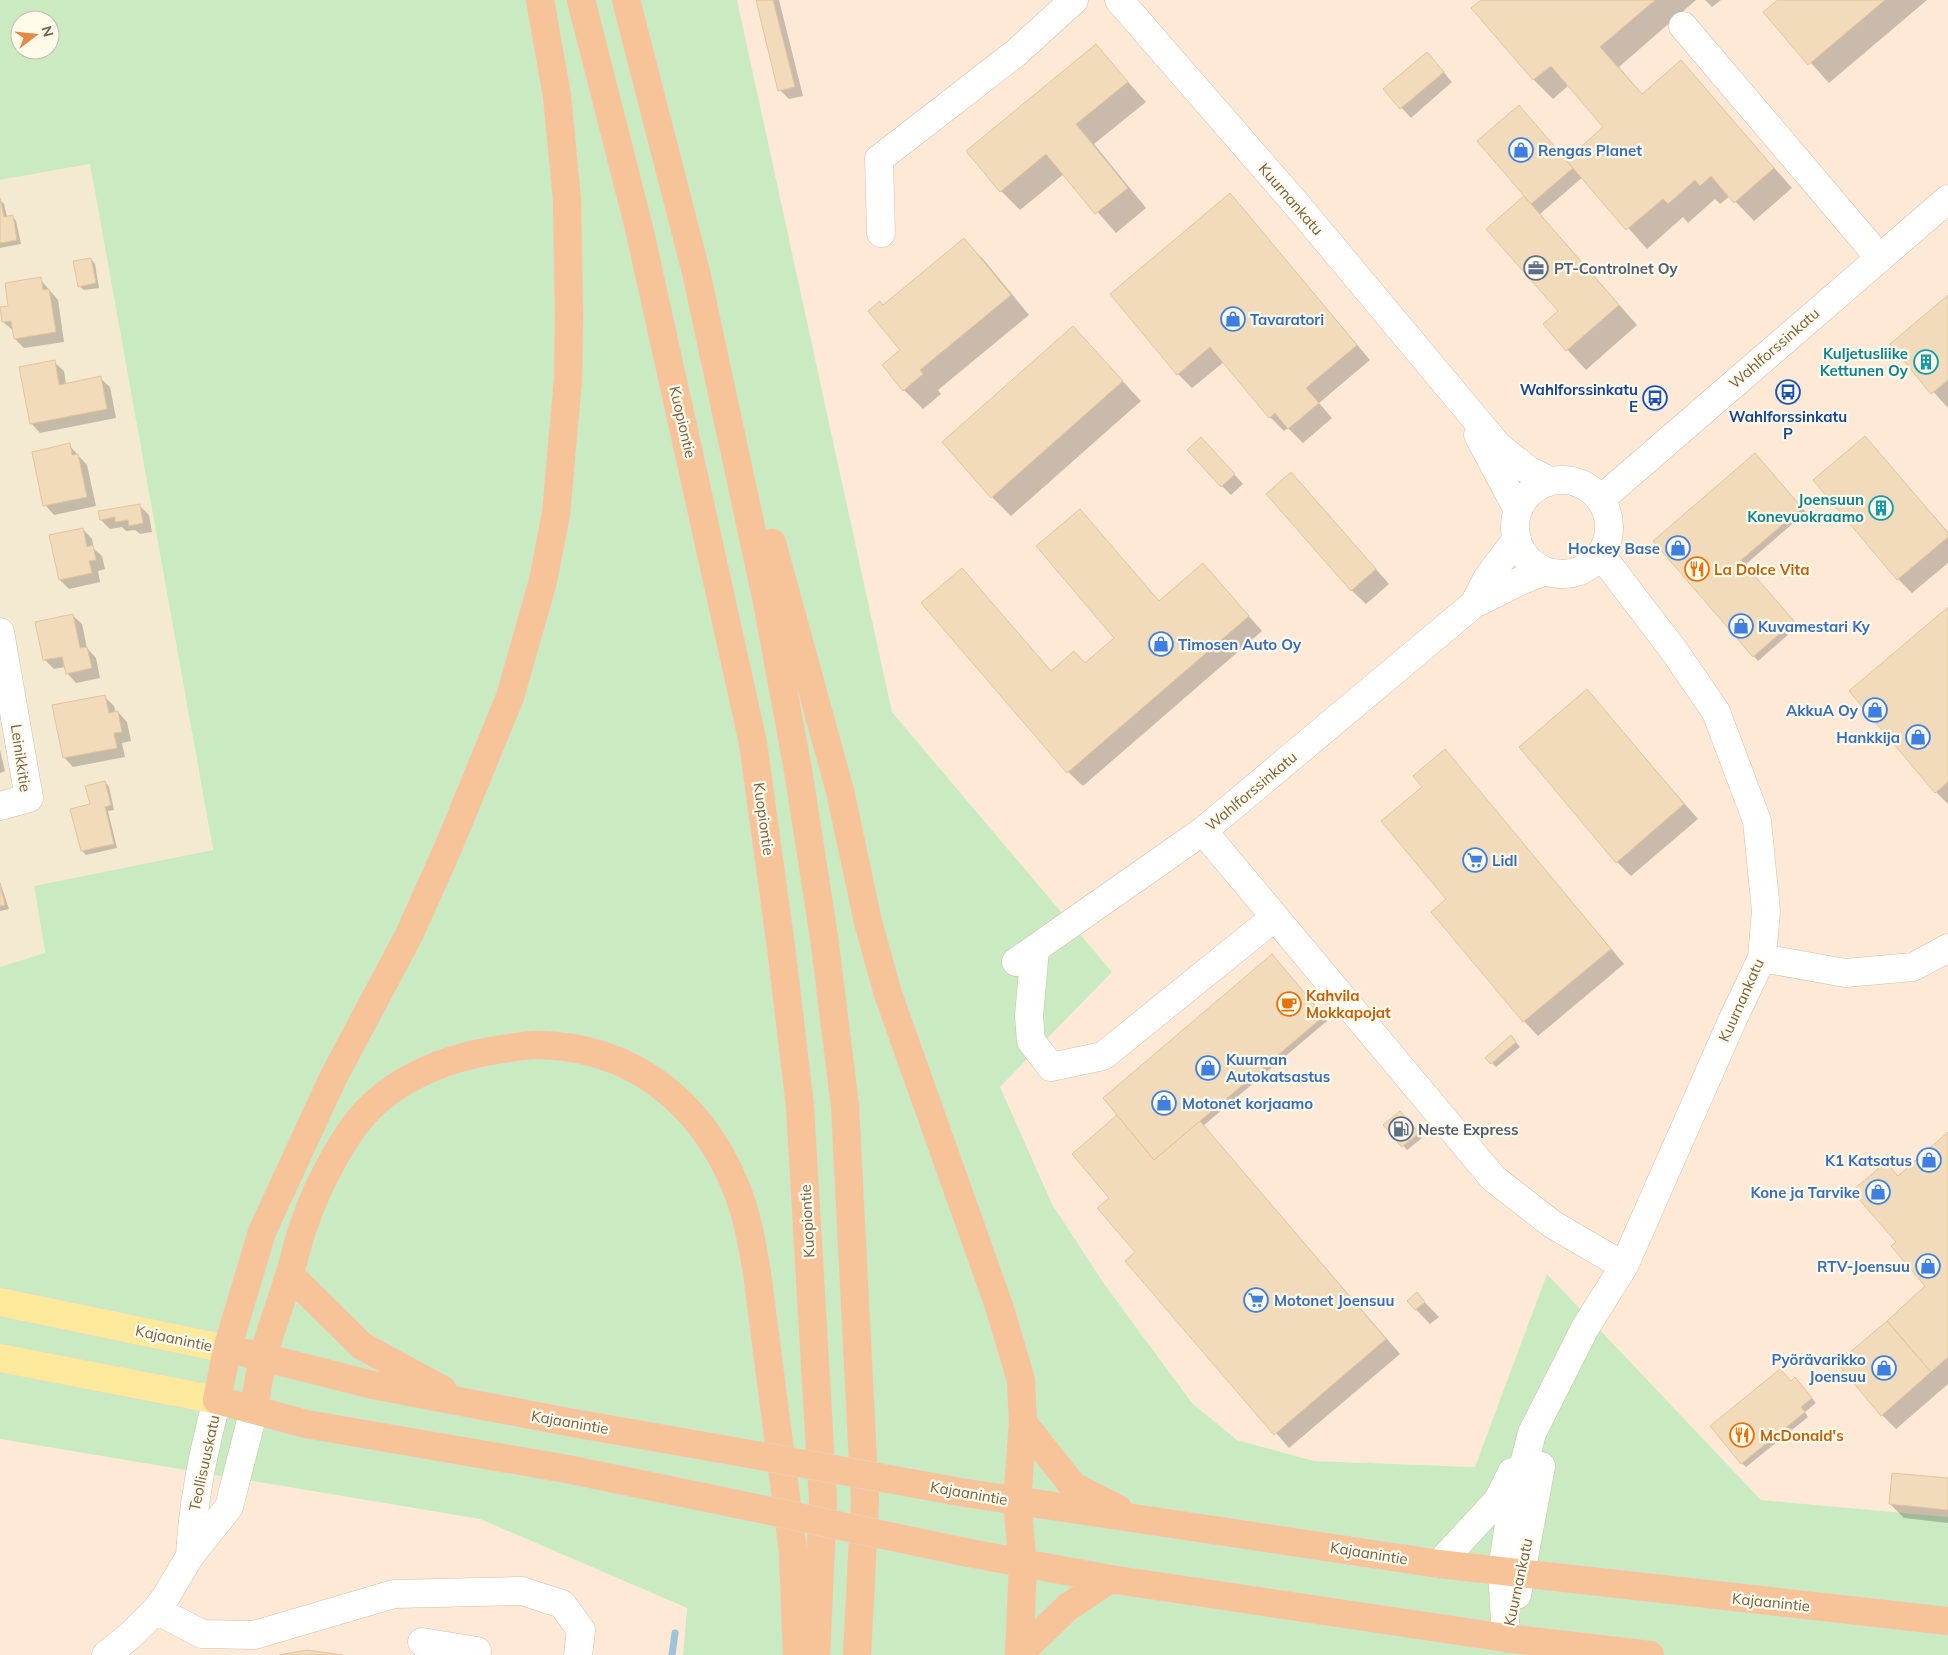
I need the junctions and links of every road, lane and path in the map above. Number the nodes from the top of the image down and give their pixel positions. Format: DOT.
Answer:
graph roads {
  1 [pos="540,0"];
  2 [pos="581,0"];
  3 [pos="626,0"];
  4 [pos="1074,0"];
  5 [pos="1119,0"];
  6 [pos="1684,26"];
  7 [pos="1948,199"];
  8 [pos="881,233"];
  9 [pos="1879,258"];
  10 [pos="696,272"];
  11 [pos="1460,400"];
  12 [pos="1550,481"];
  13 [pos="1601,499"];
  14 [pos="1518,510"];
  15 [pos="1517,539"];
  16 [pos="1600,554"];
  17 [pos="1545,571"];
  18 [pos="1474,604"];
  19 [pos="0,632"];
  20 [pos="0,806"];
  21 [pos="1203,831"];
  22 [pos="1275,917"];
  23 [pos="1948,948"];
  24 [pos="1762,958"];
  25 [pos="1624,1266"];
  26 [pos="290,1275"];
  27 [pos="0,1302"];
  28 [pos="227,1348"];
  29 [pos="263,1357"];
  30 [pos="0,1358"];
  31 [pos="1567,1365"];
  32 [pos="217,1400"];
  33 [pos="467,1403"];
  34 [pos="254,1409"];
  35 [pos="1023,1423"];
  36 [pos="1532,1432"];
  37 [pos="1017,1502"];
  38 [pos="1137,1518"];
  39 [pos="190,1556"];
  40 [pos="1439,1564"];
  41 [pos="1024,1565"];
  42 [pos="1512,1573"];
  43 [pos="1110,1579"];
  44 [pos="156,1610"];
  45 [pos="1948,1621"];
  46 [pos="1506,1638"];
  47 [pos="422,1642"];
  48 [pos="1019,1654"];
  49 [pos="106,1655"];
  50 [pos="476,1655"];
  51 [pos="578,1655"];
  52 [pos="797,1655"];
  53 [pos="816,1655"];
  54 [pos="858,1655"];
  55 [pos="1650,1655"];
  1 -- 28 [label="highway"];
  2 -- 53 [label="highway, Kuopiontie"];
  3 -- 10 [label="highway"];
  4 -- 8 [label="street"];
  5 -- 11 [label="street, Kuurnankatu"];
  6 -- 9 [label="street"];
  7 -- 9 [label="street, Wahlforssinkatu"];
  9 -- 13 [label="street, Wahlforssinkatu"];
  10 -- 35 [label="highway"];
  10 -- 54 [label="highway"];
  11 -- 12 [label="street, Kuurnankatu"];
  11 -- 14 [label="street, Kuurnankatu"];
  12 -- 13 [label="street"];
  12 -- 14 [label="street"];
  13 -- 16 [label="street"];
  14 -- 15 [label="street"];
  15 -- 17 [label="street"];
  15 -- 18 [label="street, Wahlforssinkatu"];
  16 -- 17 [label="street"];
  16 -- 24 [label="street, Kuurnankatu"];
  17 -- 18 [label="street, Wahlforssinkatu"];
  18 -- 21 [label="street, Wahlforssinkatu"];
  19 -- 20 [label="street, Leinikkitie"];
  21 -- 22 [label="street"];
  21 -- 22 [label="street, Wahlforssinkatu"];
  22 -- 25 [label="street"];
  23 -- 24 [label="street"];
  24 -- 25 [label="street, Kuurnankatu"];
  25 -- 31 [label="street, Kuurnankatu"];
  26 -- 29 [label="highway"];
  26 -- 33 [label="highway"];
  26 -- 52 [label="highway"];
  27 -- 28 [label="main road, Kajaanintie"];
  28 -- 29 [label="highway, Kajaanintie"];
  28 -- 32 [label="highway"];
  29 -- 33 [label="highway, Kajaanintie"];
  29 -- 34 [label="highway"];
  30 -- 32 [label="main road"];
  31 -- 36 [label="street, Kuurnankatu"];
  31 -- 42 [label="street, Kuurnankatu"];
  32 -- 34 [label="highway"];
  32 -- 39 [label="street, Teollisuuskatu"];
  33 -- 37 [label="highway, Kajaanintie, bridge"];
  34 -- 39 [label="street, Teollisuuskatu"];
  34 -- 41 [label="highway, bridge"];
  35 -- 37 [label="highway"];
  35 -- 38 [label="highway"];
  36 -- 40 [label="street"];
  36 -- 42 [label="street, Kuurnankatu"];
  37 -- 38 [label="highway, Kajaanintie"];
  37 -- 41 [label="highway"];
  38 -- 40 [label="highway, Kajaanintie"];
  39 -- 44 [label="street, Teollisuuskatu"];
  40 -- 42 [label="highway, Kajaanintie"];
  41 -- 43 [label="highway"];
  41 -- 48 [label="highway"];
  42 -- 45 [label="highway, Kajaanintie"];
  42 -- 46 [label="street, Kuurnankatu"];
  43 -- 46 [label="highway"];
  43 -- 48 [label="highway"];
  44 -- 49 [label="street, Teollisuuskatu"];
  44 -- 51 [label="street"];
  46 -- 55 [label="highway"];
  47 -- 50 [label="street"];
}
